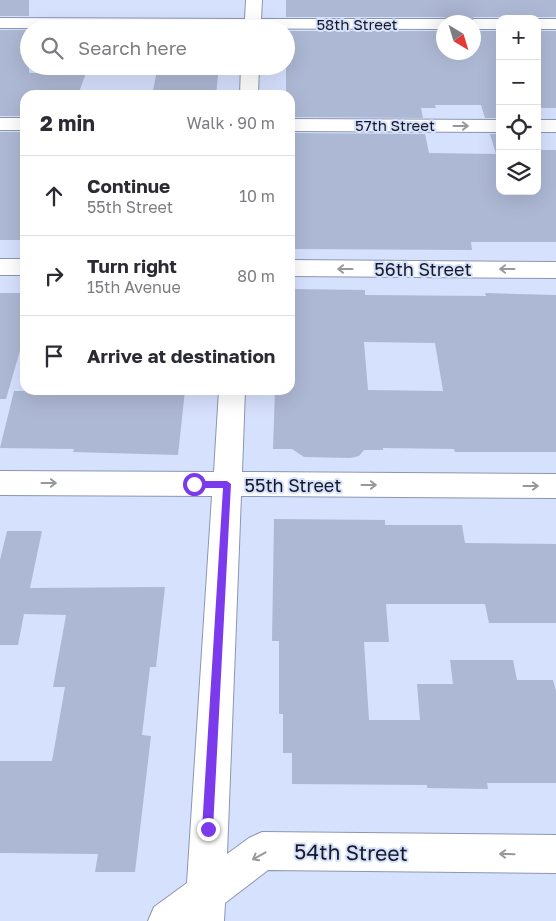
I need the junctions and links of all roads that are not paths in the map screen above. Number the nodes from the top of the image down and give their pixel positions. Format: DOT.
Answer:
graph roads {
  1 [pos="254,0"];
  2 [pos="253,20"];
  3 [pos="0,22"];
  4 [pos="20,22"];
  5 [pos="436,24"];
  6 [pos="481,24"];
  7 [pos="496,24"];
  8 [pos="541,24"];
  9 [pos="556,24"];
  10 [pos="295,26"];
  11 [pos="250,75"];
  12 [pos="249,90"];
  13 [pos="0,124"];
  14 [pos="20,124"];
  15 [pos="295,125"];
  16 [pos="496,126"];
  17 [pos="541,126"];
  18 [pos="556,126"];
  19 [pos="0,267"];
  20 [pos="20,267"];
  21 [pos="295,268"];
  22 [pos="556,270"];
  23 [pos="232,395"];
  24 [pos="0,483"];
  25 [pos="227,484"];
  26 [pos="556,486"];
  27 [pos="556,854"];
  28 [pos="204,907"];
  29 [pos="168,921"];
  1 -- 2 [label="street"];
  3 -- 4 [label="street, 58th Street"];
  5 -- 10 [label="street, 58th Street"];
  6 -- 7 [label="street"];
  8 -- 9 [label="street"];
  11 -- 12 [label="street"];
  13 -- 14 [label="street"];
  15 -- 16 [label="street, 57th Street, one-way"];
  17 -- 18 [label="street"];
  19 -- 20 [label="street"];
  22 -- 21 [label="street, 56th Street, one-way"];
  23 -- 25 [label="street"];
  24 -- 25 [label="street, 55th Street, one-way"];
  25 -- 26 [label="street, 55th Street, one-way"];
  25 -- 28 [label="street"];
  27 -- 28 [label="street, 54th Street, one-way"];
  28 -- 29 [label="street, 54th Street"];
}
